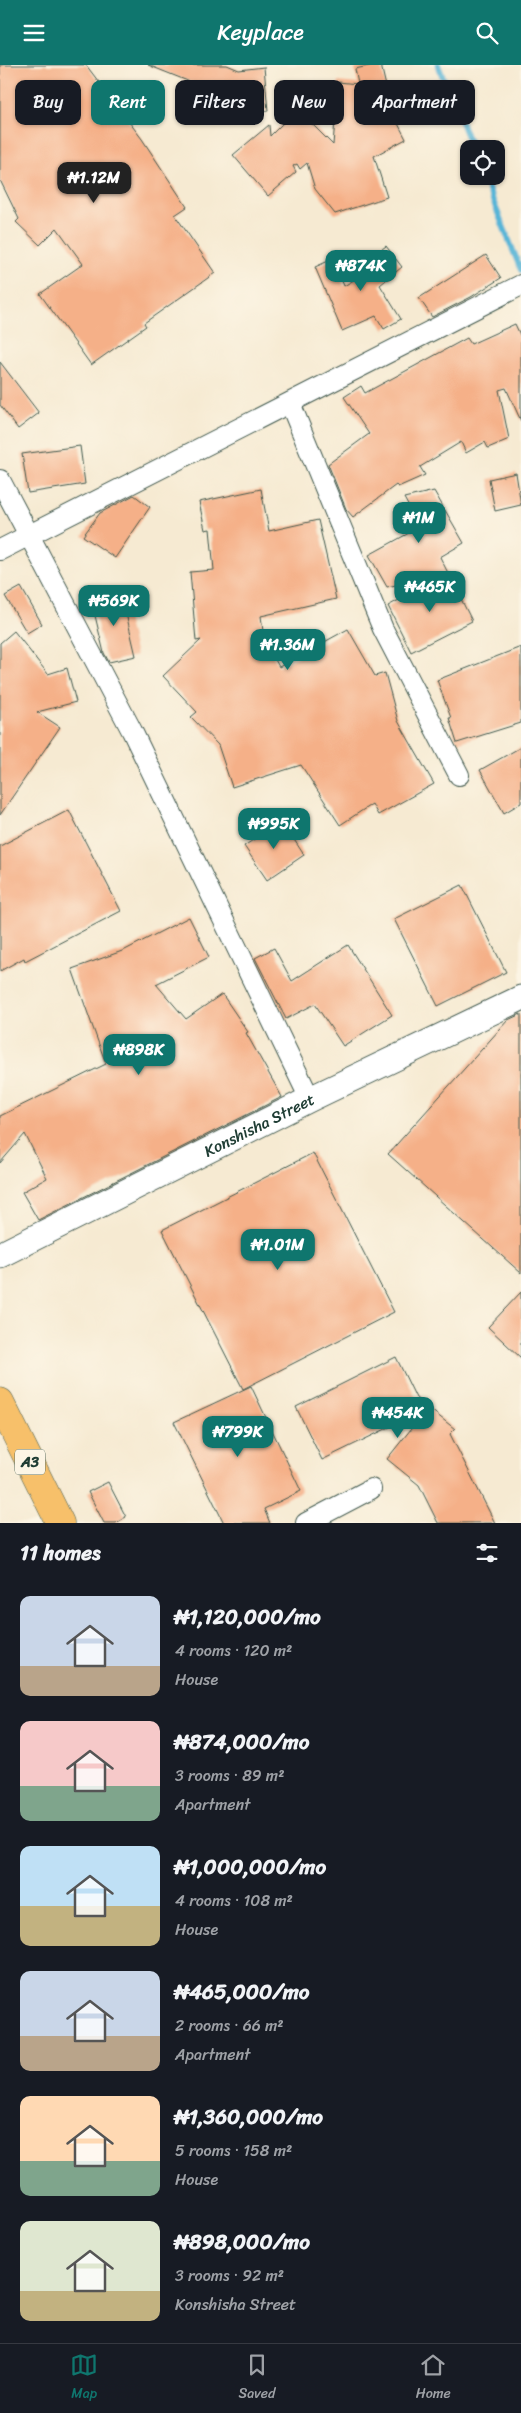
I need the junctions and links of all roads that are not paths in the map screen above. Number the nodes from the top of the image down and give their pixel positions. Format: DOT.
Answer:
graph roads {
  1 [pos="521,285"];
  2 [pos="290,403"];
  3 [pos="0,480"];
  4 [pos="29,535"];
  5 [pos="0,549"];
  6 [pos="459,775"];
  7 [pos="521,998"];
  8 [pos="310,1099"];
  9 [pos="0,1255"];
  10 [pos="0,1402"];
  11 [pos="371,1489"];
  12 [pos="60,1523"];
  13 [pos="306,1523"];
  1 -- 2 [label="street"];
  2 -- 4 [label="street"];
  2 -- 6 [label="street"];
  3 -- 4 [label="street"];
  4 -- 5 [label="street"];
  4 -- 8 [label="street"];
  7 -- 8 [label="street, Konshisha Street"];
  8 -- 9 [label="street, Konshisha Street"];
  10 -- 12 [label="highway, A3"];
  11 -- 13 [label="street"];
}
